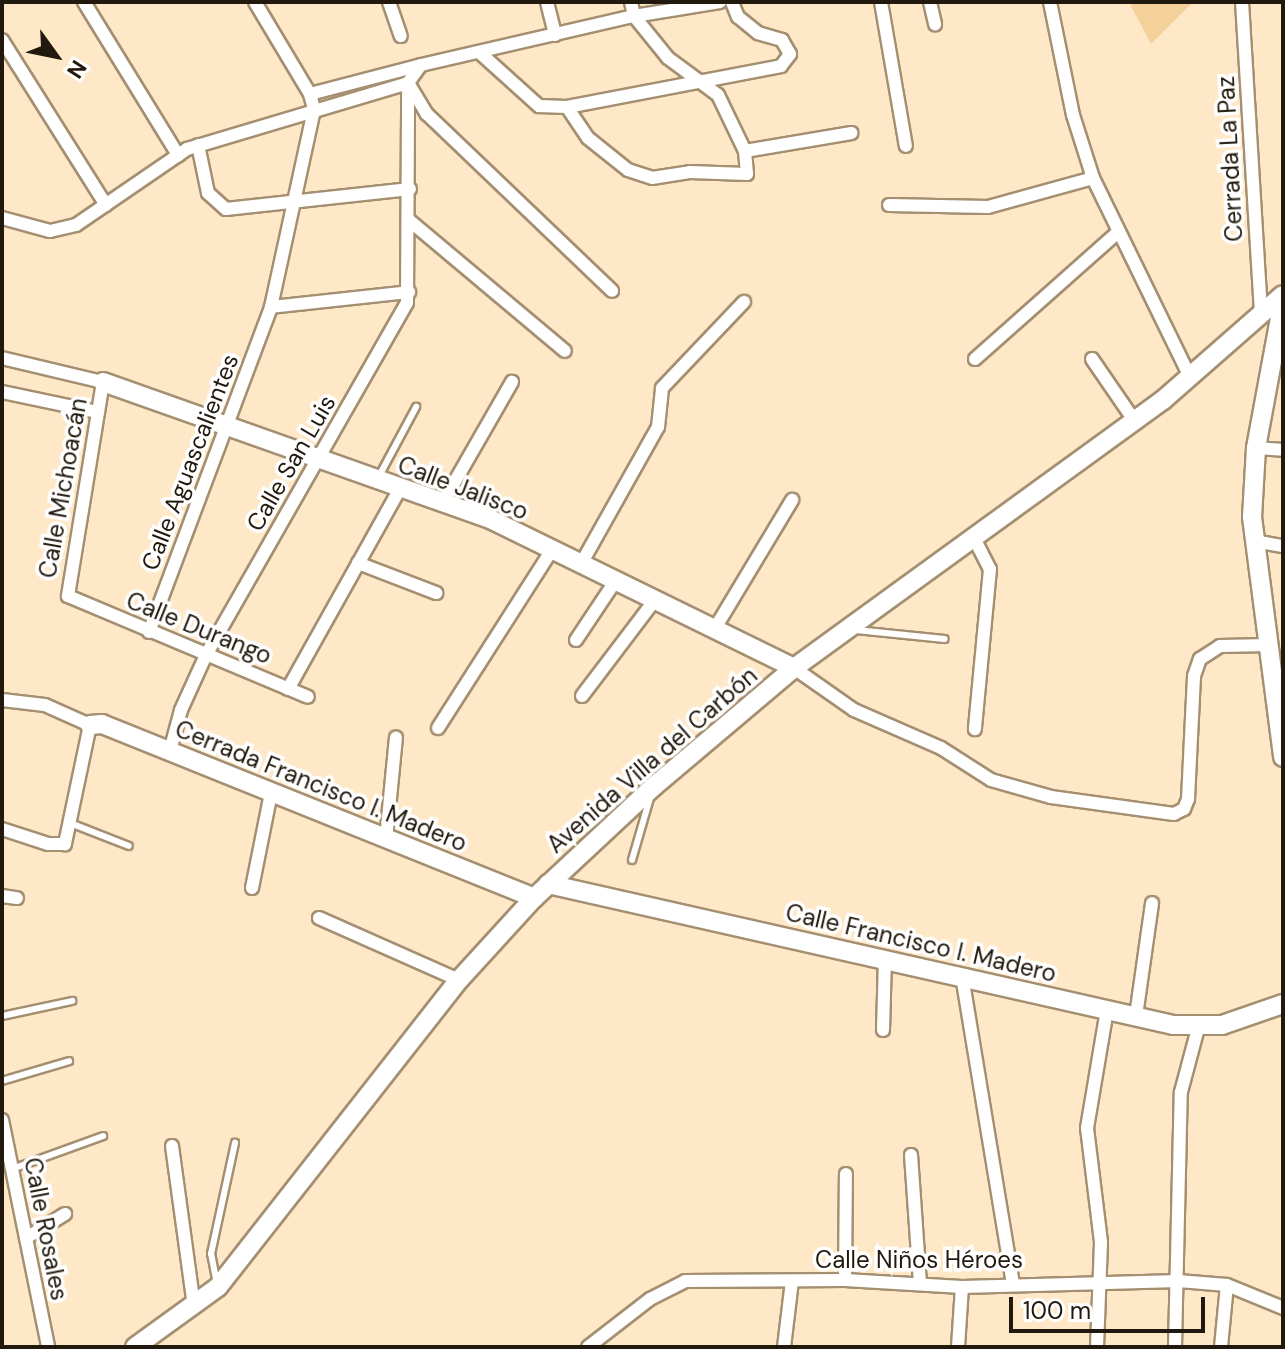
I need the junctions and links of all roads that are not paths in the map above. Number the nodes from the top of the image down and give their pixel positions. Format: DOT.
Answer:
graph roads {
  1 [pos="84,2"];
  2 [pos="255,2"];
  3 [pos="389,2"];
  4 [pos="547,2"];
  5 [pos="631,2"];
  6 [pos="720,2"];
  7 [pos="732,2"];
  8 [pos="881,2"];
  9 [pos="930,2"];
  10 [pos="1050,2"];
  11 [pos="1242,2"];
  12 [pos="634,16"];
  13 [pos="935,24"];
  14 [pos="555,35"];
  15 [pos="401,36"];
  16 [pos="2,40"];
  17 [pos="479,52"];
  18 [pos="421,65"];
  19 [pos="704,80"];
  20 [pos="408,83"];
  21 [pos="310,94"];
  22 [pos="567,107"];
  23 [pos="314,109"];
  24 [pos="851,133"];
  25 [pos="198,145"];
  26 [pos="906,146"];
  27 [pos="745,151"];
  28 [pos="178,155"];
  29 [pos="1093,178"];
  30 [pos="410,189"];
  31 [pos="296,200"];
  32 [pos="106,205"];
  33 [pos="889,205"];
  34 [pos="2,218"];
  35 [pos="410,221"];
  36 [pos="1116,234"];
  37 [pos="612,291"];
  38 [pos="409,292"];
  39 [pos="1283,295"];
  40 [pos="744,302"];
  41 [pos="1283,302"];
  42 [pos="271,307"];
  43 [pos="1261,314"];
  44 [pos="1239,335"];
  45 [pos="565,351"];
  46 [pos="2,358"];
  47 [pos="1275,358"];
  48 [pos="975,359"];
  49 [pos="1092,359"];
  50 [pos="1190,377"];
  51 [pos="103,382"];
  52 [pos="512,382"];
  53 [pos="2,392"];
  54 [pos="416,407"];
  55 [pos="98,412"];
  56 [pos="1134,420"];
  57 [pos="229,429"];
  58 [pos="1256,448"];
  59 [pos="1283,450"];
  60 [pos="317,462"];
  61 [pos="376,481"];
  62 [pos="399,490"];
  63 [pos="792,500"];
  64 [pos="442,504"];
  65 [pos="973,536"];
  66 [pos="1254,541"];
  67 [pos="1283,546"];
  68 [pos="552,550"];
  69 [pos="358,563"];
  70 [pos="581,564"];
  71 [pos="616,580"];
  72 [pos="436,593"];
  73 [pos="73,600"];
  74 [pos="654,601"];
  75 [pos="848,629"];
  76 [pos="714,630"];
  77 [pos="149,632"];
  78 [pos="945,639"];
  79 [pos="576,640"];
  80 [pos="1270,645"];
  81 [pos="206,655"];
  82 [pos="794,668"];
  83 [pos="288,689"];
  84 [pos="582,696"];
  85 [pos="308,697"];
  86 [pos="2,700"];
  87 [pos="90,725"];
  88 [pos="438,728"];
  89 [pos="975,729"];
  90 [pos="396,737"];
  91 [pos="170,751"];
  92 [pos="1283,757"];
  93 [pos="653,787"];
  94 [pos="271,793"];
  95 [pos="70,823"];
  96 [pos="2,829"];
  97 [pos="386,839"];
  98 [pos="129,846"];
  99 [pos="632,860"];
  100 [pos="548,884"];
  101 [pos="252,888"];
  102 [pos="2,896"];
  103 [pos="17,898"];
  104 [pos="534,898"];
  105 [pos="1152,903"];
  106 [pos="319,918"];
  107 [pos="885,960"];
  108 [pos="962,976"];
  109 [pos="459,980"];
  110 [pos="72,1001"];
  111 [pos="1283,1004"];
  112 [pos="1107,1010"];
  113 [pos="2,1016"];
  114 [pos="1136,1016"];
  115 [pos="1198,1028"];
  116 [pos="883,1030"];
  117 [pos="69,1061"];
  118 [pos="2,1081"];
  119 [pos="2,1120"];
  120 [pos="103,1136"];
  121 [pos="235,1143"];
  122 [pos="172,1146"];
  123 [pos="911,1155"];
  124 [pos="12,1169"];
  125 [pos="846,1174"];
  126 [pos="65,1214"];
  127 [pos="26,1238"];
  128 [pos="845,1280"];
  129 [pos="792,1281"];
  130 [pos="1100,1281"];
  131 [pos="1179,1281"];
  132 [pos="920,1283"];
  133 [pos="1013,1283"];
  134 [pos="1227,1285"];
  135 [pos="218,1287"];
  136 [pos="962,1287"];
  137 [pos="194,1306"];
  138 [pos="1283,1308"];
  139 [pos="136,1346"];
  140 [pos="48,1347"];
  141 [pos="588,1347"];
  142 [pos="784,1347"];
  143 [pos="958,1347"];
  144 [pos="1097,1347"];
  145 [pos="1175,1347"];
  146 [pos="1221,1347"];
  1 -- 28 [label="street"];
  2 -- 21 [label="street"];
  3 -- 15 [label="street"];
  4 -- 14 [label="street"];
  5 -- 12 [label="street"];
  6 -- 12 [label="street"];
  7 -- 19 [label="street"];
  8 -- 26 [label="street"];
  9 -- 13 [label="street"];
  10 -- 29 [label="street"];
  11 -- 43 [label="street, Cerrada La Paz"];
  12 -- 14 [label="street"];
  12 -- 19 [label="street"];
  14 -- 17 [label="street"];
  16 -- 32 [label="street"];
  17 -- 18 [label="street"];
  17 -- 22 [label="street"];
  18 -- 20 [label="street"];
  18 -- 21 [label="street"];
  19 -- 22 [label="street"];
  19 -- 27 [label="street"];
  20 -- 23 [label="street"];
  20 -- 30 [label="street"];
  20 -- 37 [label="street"];
  21 -- 23 [label="street"];
  22 -- 27 [label="street"];
  23 -- 25 [label="street"];
  23 -- 31 [label="street, Calle Aguascalientes"];
  24 -- 27 [label="street"];
  25 -- 28 [label="street"];
  25 -- 31 [label="street"];
  28 -- 32 [label="street"];
  29 -- 33 [label="street"];
  29 -- 36 [label="street"];
  30 -- 31 [label="street"];
  30 -- 35 [label="street"];
  31 -- 42 [label="street, Calle Aguascalientes"];
  32 -- 34 [label="street"];
  35 -- 38 [label="street"];
  35 -- 45 [label="street"];
  36 -- 48 [label="street"];
  36 -- 50 [label="street"];
  38 -- 42 [label="street"];
  38 -- 60 [label="street, Calle San Luis"];
  39 -- 43 [label="street, Avenida Villa del Carbón"];
  40 -- 70 [label="street"];
  41 -- 47 [label="street"];
  42 -- 57 [label="street, Calle Aguascalientes"];
  43 -- 44 [label="street, Avenida Villa del Carbón"];
  44 -- 47 [label="street"];
  44 -- 50 [label="street, Avenida Villa del Carbón"];
  46 -- 51 [label="street"];
  47 -- 58 [label="street"];
  49 -- 56 [label="street"];
  50 -- 56 [label="street, Avenida Villa del Carbón"];
  51 -- 55 [label="street, Calle Michoacán"];
  51 -- 57 [label="street, Calle Jalisco"];
  52 -- 64 [label="street"];
  53 -- 55 [label="street"];
  54 -- 61 [label="lane"];
  55 -- 73 [label="street, Calle Michoacán"];
  56 -- 65 [label="street, Avenida Villa del Carbón"];
  57 -- 60 [label="street, Calle Jalisco"];
  57 -- 77 [label="street, Calle Aguascalientes"];
  58 -- 59 [label="street"];
  58 -- 66 [label="street"];
  60 -- 61 [label="street, Calle Jalisco"];
  60 -- 81 [label="street, Calle San Luis"];
  61 -- 62 [label="street, Calle Jalisco"];
  62 -- 64 [label="street, Calle Jalisco"];
  62 -- 69 [label="street"];
  63 -- 76 [label="street"];
  64 -- 68 [label="street, Calle Jalisco"];
  65 -- 75 [label="street, Avenida Villa del Carbón"];
  65 -- 89 [label="street"];
  66 -- 67 [label="street"];
  66 -- 80 [label="street"];
  68 -- 70 [label="street, Calle Jalisco"];
  68 -- 88 [label="street"];
  69 -- 72 [label="street"];
  69 -- 83 [label="street"];
  70 -- 71 [label="street, Calle Jalisco"];
  71 -- 74 [label="street, Calle Jalisco"];
  71 -- 79 [label="street"];
  73 -- 77 [label="street, Calle Durango"];
  74 -- 76 [label="street, Calle Jalisco"];
  74 -- 84 [label="street"];
  75 -- 78 [label="lane"];
  75 -- 82 [label="street, Avenida Villa del Carbón"];
  76 -- 82 [label="street, Calle Jalisco"];
  77 -- 81 [label="street, Calle Durango"];
  80 -- 82 [label="street"];
  80 -- 92 [label="street"];
  81 -- 83 [label="street, Calle Durango"];
  81 -- 91 [label="street, Calle San Luis"];
  82 -- 93 [label="street, Avenida Villa del Carbón"];
  83 -- 85 [label="street, Calle Durango"];
  86 -- 87 [label="street"];
  87 -- 91 [label="street, Cerrada Francisco I. Madero"];
  87 -- 95 [label="street"];
  90 -- 97 [label="street"];
  91 -- 94 [label="street, Cerrada Francisco I. Madero"];
  93 -- 99 [label="lane"];
  93 -- 100 [label="street, Avenida Villa del Carbón"];
  94 -- 97 [label="street, Cerrada Francisco I. Madero"];
  94 -- 101 [label="street"];
  95 -- 96 [label="street"];
  95 -- 98 [label="lane"];
  97 -- 104 [label="street, Cerrada Francisco I. Madero"];
  100 -- 104 [label="street, Avenida Villa del Carbón"];
  100 -- 107 [label="street, Calle Francisco I. Madero"];
  102 -- 103 [label="street"];
  104 -- 109 [label="street, Avenida Villa del Carbón"];
  105 -- 114 [label="street"];
  106 -- 109 [label="street"];
  107 -- 108 [label="street, Calle Francisco I. Madero"];
  107 -- 116 [label="street"];
  108 -- 112 [label="street, Calle Francisco I. Madero"];
  108 -- 133 [label="street"];
  109 -- 135 [label="street, Avenida Villa del Carbón"];
  110 -- 113 [label="lane"];
  111 -- 115 [label="street, Calle Francisco I. Madero"];
  112 -- 114 [label="street, Calle Francisco I. Madero"];
  112 -- 130 [label="street"];
  114 -- 115 [label="street, Calle Francisco I. Madero"];
  115 -- 131 [label="street"];
  117 -- 118 [label="lane"];
  119 -- 124 [label="street, Calle Rosales"];
  120 -- 124 [label="lane"];
  121 -- 135 [label="lane"];
  122 -- 137 [label="street"];
  123 -- 132 [label="street"];
  124 -- 127 [label="street, Calle Rosales"];
  125 -- 128 [label="street"];
  126 -- 127 [label="street"];
  127 -- 140 [label="street, Calle Rosales"];
  128 -- 129 [label="street, Calle Niños Héroes"];
  128 -- 132 [label="street, Calle Niños Héroes"];
  129 -- 141 [label="street, Calle Niños Héroes"];
  129 -- 142 [label="street"];
  130 -- 131 [label="street, Calle Niños Héroes"];
  130 -- 133 [label="street, Calle Niños Héroes"];
  130 -- 144 [label="street"];
  131 -- 134 [label="street, Calle Niños Héroes"];
  131 -- 145 [label="street"];
  132 -- 136 [label="street, Calle Niños Héroes"];
  133 -- 136 [label="street, Calle Niños Héroes"];
  134 -- 138 [label="street, Calle Niños Héroes"];
  134 -- 146 [label="street"];
  135 -- 137 [label="street, Avenida Villa del Carbón"];
  136 -- 143 [label="street"];
  137 -- 139 [label="street, Avenida Villa del Carbón"];
}
